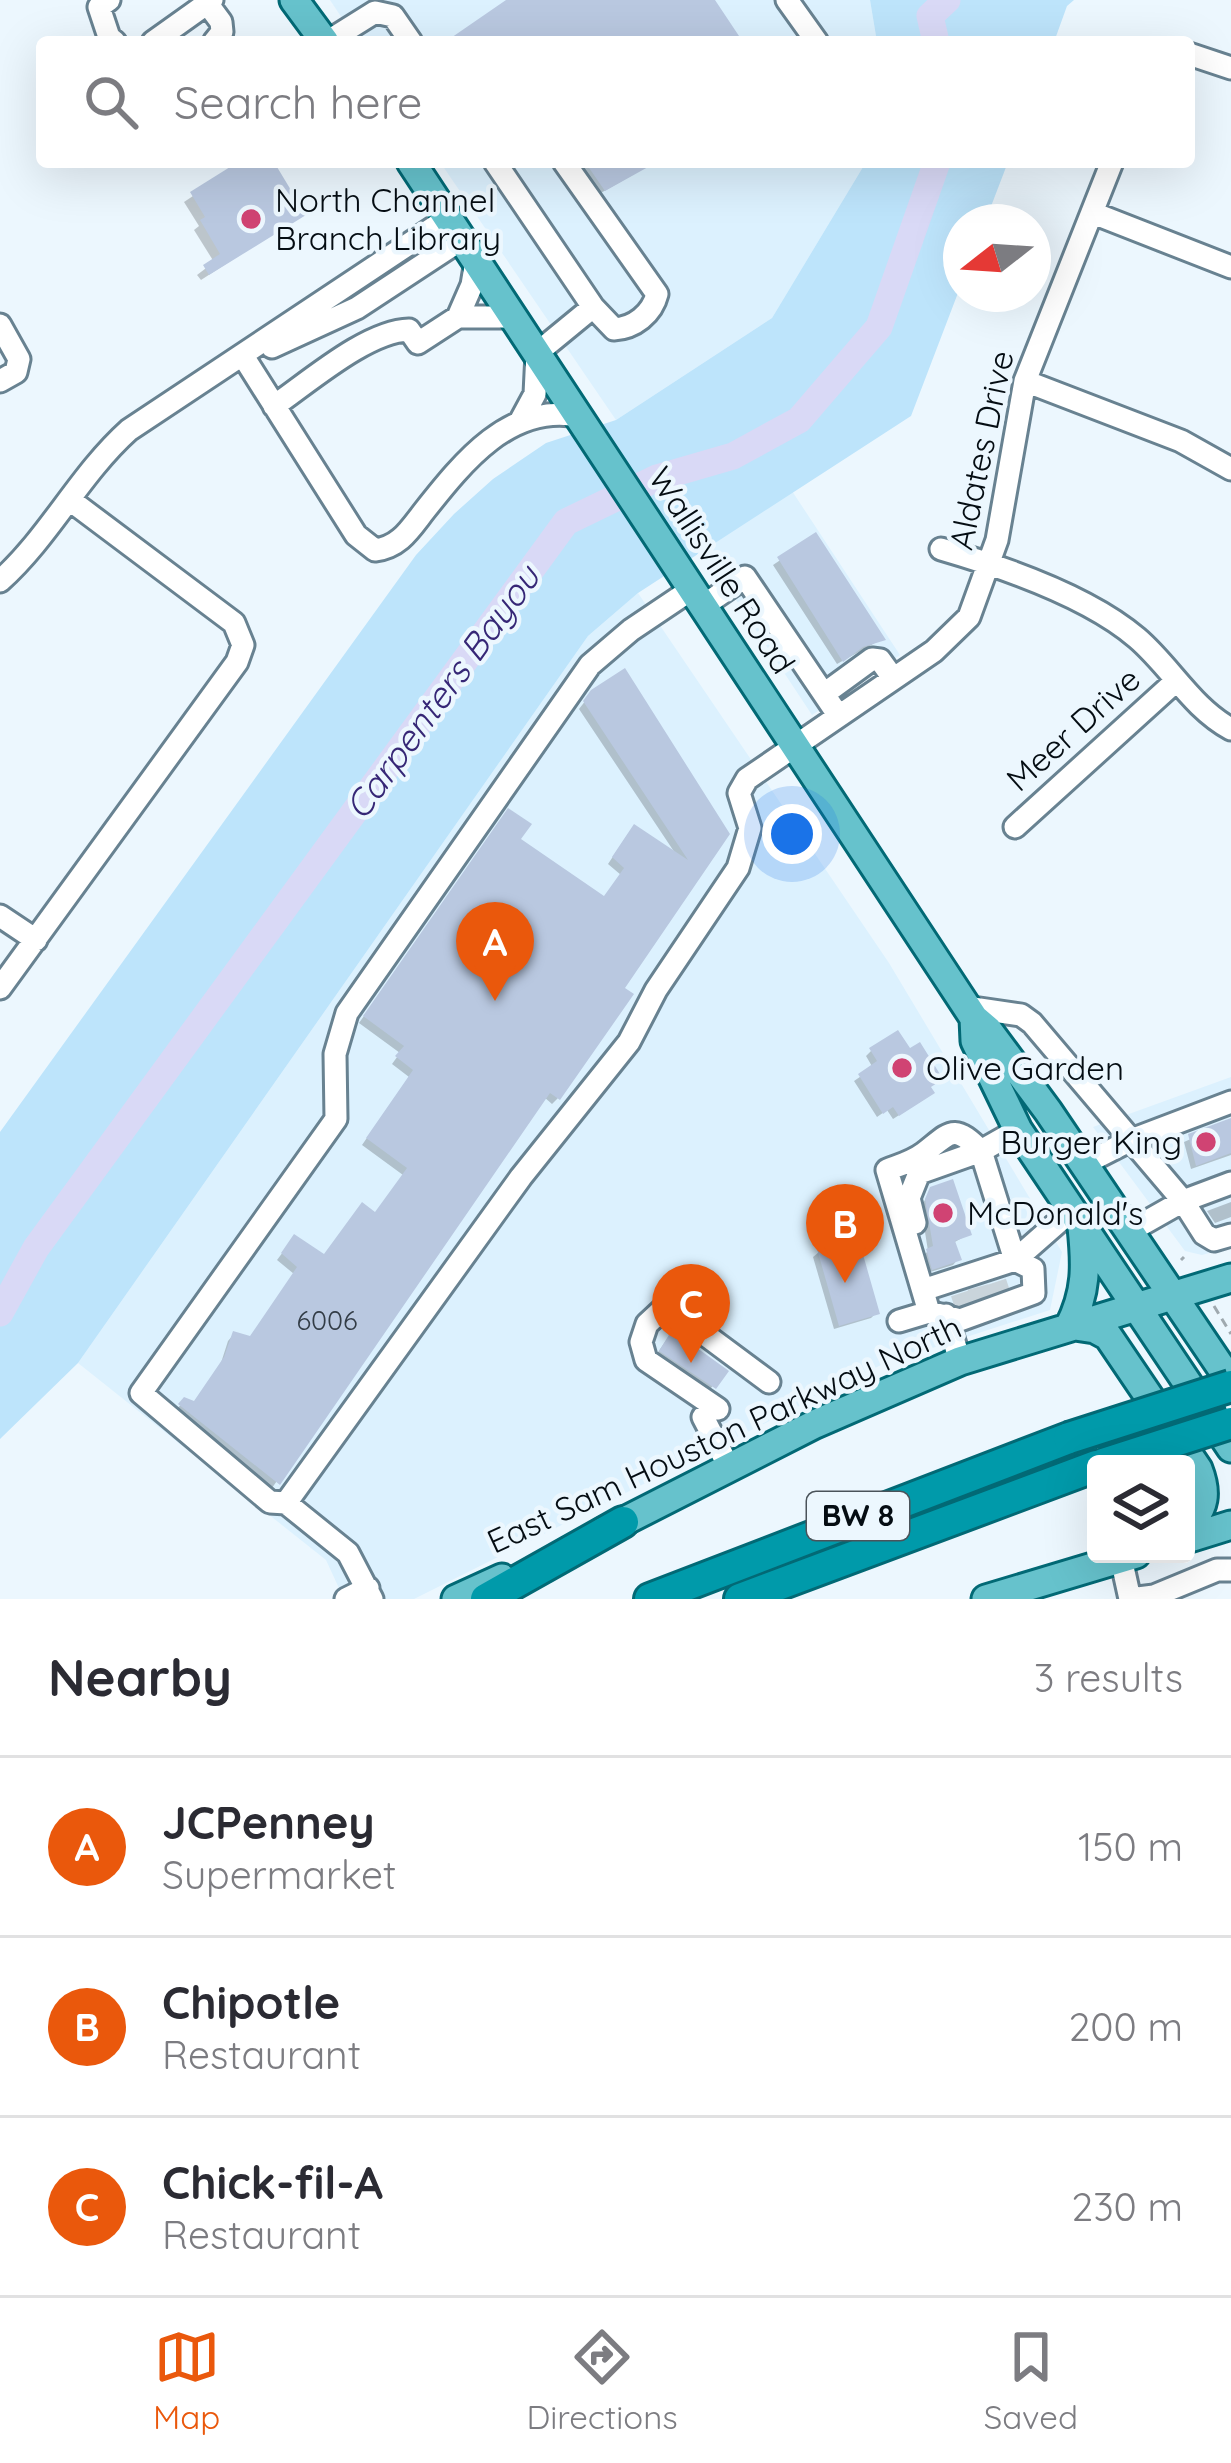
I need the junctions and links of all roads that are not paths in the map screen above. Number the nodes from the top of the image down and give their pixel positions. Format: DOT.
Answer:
graph roads {
  1 [pos="109,0"];
  2 [pos="294,0"];
  3 [pos="788,0"];
  4 [pos="209,2"];
  5 [pos="109,36"];
  6 [pos="161,36"];
  7 [pos="219,36"];
  8 [pos="321,36"];
  9 [pos="336,36"];
  10 [pos="407,36"];
  11 [pos="813,36"];
  12 [pos="1195,56"];
  13 [pos="1231,68"];
  14 [pos="415,168"];
  15 [pos="499,168"];
  16 [pos="568,168"];
  17 [pos="1110,168"];
  18 [pos="1093,213"];
  19 [pos="462,240"];
  20 [pos="1231,267"];
  21 [pos="593,307"];
  22 [pos="458,317"];
  23 [pos="513,317"];
  24 [pos="0,325"];
  25 [pos="537,353"];
  26 [pos="242,356"];
  27 [pos="0,381"];
  28 [pos="1025,381"];
  29 [pos="274,406"];
  30 [pos="578,416"];
  31 [pos="520,420"];
  32 [pos="1231,469"];
  33 [pos="70,500"];
  34 [pos="941,549"];
  35 [pos="991,564"];
  36 [pos="0,581"];
  37 [pos="697,597"];
  38 [pos="893,678"];
  39 [pos="1176,680"];
  40 [pos="824,694"];
  41 [pos="838,716"];
  42 [pos="1231,729"];
  43 [pos="795,746"];
  44 [pos="1015,827"];
  45 [pos="0,916"];
  46 [pos="36,940"];
  47 [pos="0,988"];
  48 [pos="970,1012"];
  49 [pos="1231,1102"];
  50 [pos="1018,1130"];
  51 [pos="1131,1140"];
  52 [pos="981,1151"];
  53 [pos="1084,1164"];
  54 [pos="1231,1183"];
  55 [pos="1183,1201"];
  56 [pos="1077,1216"];
  57 [pos="1130,1231"];
  58 [pos="1231,1235"];
  59 [pos="1015,1259"];
  60 [pos="1231,1278"];
  61 [pos="1173,1294"];
  62 [pos="970,1295"];
  63 [pos="1137,1305"];
  64 [pos="899,1322"];
  65 [pos="1071,1326"];
  66 [pos="1026,1338"];
  67 [pos="960,1360"];
  68 [pos="769,1382"];
  69 [pos="1231,1384"];
  70 [pos="1231,1423"];
  71 [pos="1231,1448"];
  72 [pos="1131,1455"];
  73 [pos="1189,1455"];
  74 [pos="1195,1465"];
  75 [pos="729,1467"];
  76 [pos="1087,1470"];
  77 [pos="286,1503"];
  78 [pos="1195,1514"];
  79 [pos="622,1522"];
  80 [pos="1231,1526"];
  81 [pos="1195,1536"];
  82 [pos="1106,1563"];
  83 [pos="1129,1563"];
  84 [pos="1231,1570"];
  85 [pos="370,1594"];
  86 [pos="1155,1597"];
  87 [pos="346,1599"];
  88 [pos="456,1599"];
  89 [pos="486,1599"];
  90 [pos="650,1599"];
  91 [pos="740,1599"];
  92 [pos="986,1599"];
  1 -- 5 [label="street"];
  2 -- 8 [label="main road"];
  3 -- 11 [label="street"];
  4 -- 6 [label="street"];
  4 -- 7 [label="street"];
  9 -- 10 [label="street"];
  12 -- 13 [label="street"];
  14 -- 19 [label="main road, Wallisville Road"];
  15 -- 21 [label="street"];
  16 -- 21 [label="street"];
  17 -- 18 [label="street, Aldates Drive"];
  18 -- 20 [label="street"];
  18 -- 28 [label="street, Aldates Drive"];
  19 -- 22 [label="street"];
  19 -- 23 [label="main road, Wallisville Road"];
  19 -- 26 [label="street"];
  21 -- 25 [label="street"];
  22 -- 23 [label="street"];
  22 -- 29 [label="street"];
  23 -- 25 [label="main road, Wallisville Road"];
  24 -- 27 [label="street"];
  25 -- 30 [label="main road, Wallisville Road"];
  25 -- 31 [label="street"];
  26 -- 29 [label="street"];
  26 -- 33 [label="street"];
  28 -- 32 [label="street"];
  28 -- 35 [label="street, Aldates Drive"];
  29 -- 31 [label="street"];
  30 -- 31 [label="street"];
  30 -- 37 [label="main road, Wallisville Road"];
  33 -- 36 [label="street"];
  33 -- 46 [label="street"];
  34 -- 35 [label="street"];
  35 -- 38 [label="street, Aldates Drive"];
  35 -- 39 [label="street"];
  37 -- 40 [label="street"];
  37 -- 43 [label="main road, Wallisville Road"];
  37 -- 77 [label="street"];
  38 -- 40 [label="street"];
  38 -- 41 [label="street, Aldates Drive"];
  39 -- 42 [label="street"];
  39 -- 44 [label="street, Meer Drive"];
  40 -- 41 [label="street"];
  41 -- 43 [label="street, Aldates Drive"];
  43 -- 48 [label="main road, Wallisville Road"];
  43 -- 77 [label="street, Aldates Drive"];
  45 -- 46 [label="street"];
  46 -- 47 [label="street"];
  48 -- 50 [label="main road, Wallisville Road"];
  48 -- 51 [label="street"];
  48 -- 53 [label="main road, Wallisville Road"];
  49 -- 51 [label="street"];
  50 -- 52 [label="street"];
  50 -- 56 [label="main road, Wallisville Road"];
  51 -- 53 [label="street"];
  51 -- 55 [label="street"];
  52 -- 59 [label="street"];
  52 -- 62 [label="street"];
  52 -- 62 [label="street"];
  53 -- 57 [label="main road, Wallisville Road"];
  54 -- 55 [label="street"];
  55 -- 57 [label="street"];
  55 -- 58 [label="street"];
  56 -- 59 [label="street"];
  56 -- 63 [label="main road, Wallisville Road"];
  56 -- 65 [label="main road"];
  57 -- 61 [label="main road, Wallisville Road"];
  59 -- 62 [label="street"];
  59 -- 62 [label="street"];
  60 -- 61 [label="main road, East Sam Houston Parkway North"];
  61 -- 63 [label="main road, East Sam Houston Parkway North"];
  61 -- 69 [label="main road, Wallisville Road"];
  62 -- 64 [label="street"];
  62 -- 66 [label="street"];
  62 -- 67 [label="street"];
  63 -- 65 [label="main road, East Sam Houston Parkway North"];
  63 -- 71 [label="main road, Wallisville Road"];
  65 -- 66 [label="main road, East Sam Houston Parkway North"];
  65 -- 73 [label="main road"];
  66 -- 67 [label="main road, East Sam Houston Parkway North"];
  67 -- 75 [label="main road, East Sam Houston Parkway North"];
  68 -- 75 [label="street"];
  69 -- 90 [label="highway, BW 8, bridge"];
  70 -- 72 [label="highway, BW 8, bridge"];
  74 -- 78 [label="main road"];
  75 -- 79 [label="main road, East Sam Houston Parkway North"];
  76 -- 91 [label="highway, BW 8"];
  77 -- 85 [label="street"];
  79 -- 88 [label="main road, East Sam Houston Parkway North"];
  79 -- 89 [label="highway"];
  80 -- 81 [label="main road"];
  82 -- 92 [label="main road"];
  83 -- 86 [label="street"];
  84 -- 86 [label="street"];
  85 -- 87 [label="street"];
}
